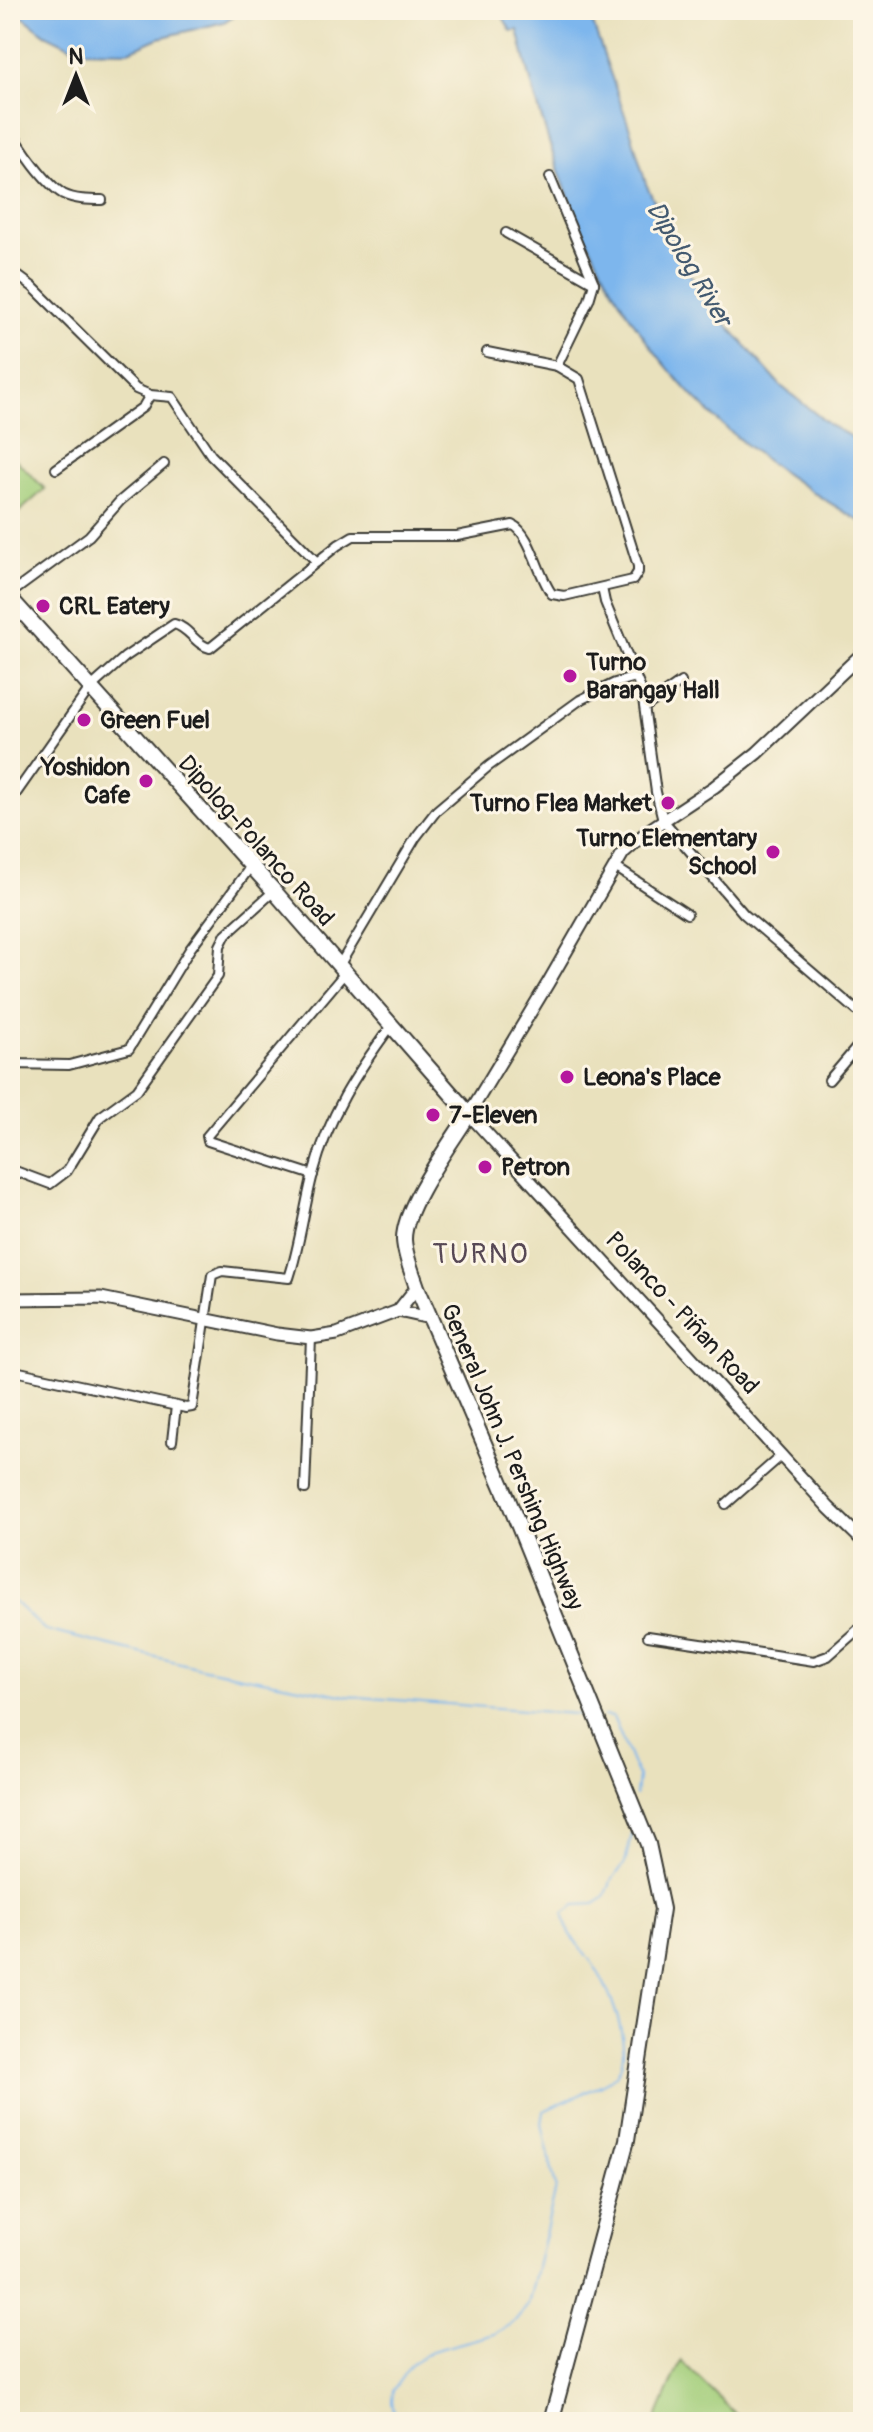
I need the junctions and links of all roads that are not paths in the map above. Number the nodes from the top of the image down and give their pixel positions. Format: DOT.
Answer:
graph roads {
  1 [pos="10,128"];
  2 [pos="550,177"];
  3 [pos="102,200"];
  4 [pos="506,233"];
  5 [pos="10,270"];
  6 [pos="594,283"];
  7 [pos="487,352"];
  8 [pos="557,366"];
  9 [pos="150,395"];
  10 [pos="164,464"];
  11 [pos="56,469"];
  12 [pos="317,562"];
  13 [pos="602,588"];
  14 [pos="10,596"];
  15 [pos="863,653"];
  16 [pos="636,677"];
  17 [pos="681,682"];
  18 [pos="90,688"];
  19 [pos="645,707"];
  20 [pos="10,802"];
  21 [pos="663,820"];
  22 [pos="251,866"];
  23 [pos="615,867"];
  24 [pos="274,891"];
  25 [pos="687,914"];
  26 [pos="342,970"];
  27 [pos="863,1016"];
  28 [pos="391,1026"];
  29 [pos="863,1040"];
  30 [pos="10,1064"];
  31 [pos="829,1080"];
  32 [pos="469,1114"];
  33 [pos="10,1169"];
  34 [pos="313,1175"];
  35 [pos="417,1287"];
  36 [pos="10,1299"];
  37 [pos="398,1311"];
  38 [pos="205,1318"];
  39 [pos="430,1318"];
  40 [pos="311,1338"];
  41 [pos="10,1370"];
  42 [pos="176,1406"];
  43 [pos="172,1441"];
  44 [pos="782,1455"];
  45 [pos="305,1489"];
  46 [pos="726,1504"];
  47 [pos="863,1541"];
  48 [pos="863,1625"];
  49 [pos="648,1636"];
  50 [pos="551,2422"];
  1 -- 3 [label="street"];
  2 -- 6 [label="street"];
  4 -- 6 [label="street"];
  5 -- 9 [label="street"];
  6 -- 8 [label="street"];
  7 -- 8 [label="street"];
  8 -- 13 [label="street"];
  9 -- 11 [label="street"];
  9 -- 12 [label="street"];
  10 -- 14 [label="street"];
  12 -- 13 [label="street"];
  12 -- 18 [label="street"];
  13 -- 16 [label="street"];
  14 -- 18 [label="highway, Dipolog-Polanco Road"];
  15 -- 21 [label="main road, General John J. Pershing Highway"];
  16 -- 19 [label="street"];
  16 -- 26 [label="street"];
  17 -- 19 [label="street"];
  18 -- 20 [label="street"];
  18 -- 22 [label="highway, Dipolog-Polanco Road"];
  19 -- 21 [label="street"];
  21 -- 23 [label="main road, General John J. Pershing Highway"];
  21 -- 27 [label="street"];
  22 -- 24 [label="highway, Dipolog-Polanco Road"];
  22 -- 30 [label="street"];
  23 -- 25 [label="street"];
  23 -- 32 [label="main road, General John J. Pershing Highway"];
  24 -- 26 [label="highway, Dipolog-Polanco Road"];
  24 -- 33 [label="street"];
  26 -- 28 [label="highway, Dipolog-Polanco Road"];
  26 -- 34 [label="street"];
  28 -- 32 [label="highway, Dipolog-Polanco Road"];
  28 -- 34 [label="street"];
  29 -- 31 [label="street"];
  32 -- 35 [label="highway, General John J. Pershing Highway"];
  32 -- 44 [label="main road, Polanco - Piñan Road"];
  34 -- 38 [label="street"];
  35 -- 37 [label="main road"];
  35 -- 39 [label="highway, General John J. Pershing Highway"];
  36 -- 38 [label="main road"];
  37 -- 39 [label="main road"];
  37 -- 40 [label="main road"];
  38 -- 40 [label="main road"];
  38 -- 42 [label="street"];
  39 -- 50 [label="highway, General John J. Pershing Highway"];
  40 -- 45 [label="street"];
  41 -- 42 [label="street"];
  42 -- 43 [label="street"];
  44 -- 46 [label="street"];
  44 -- 47 [label="main road, Polanco - Piñan Road"];
  48 -- 49 [label="street"];
}
